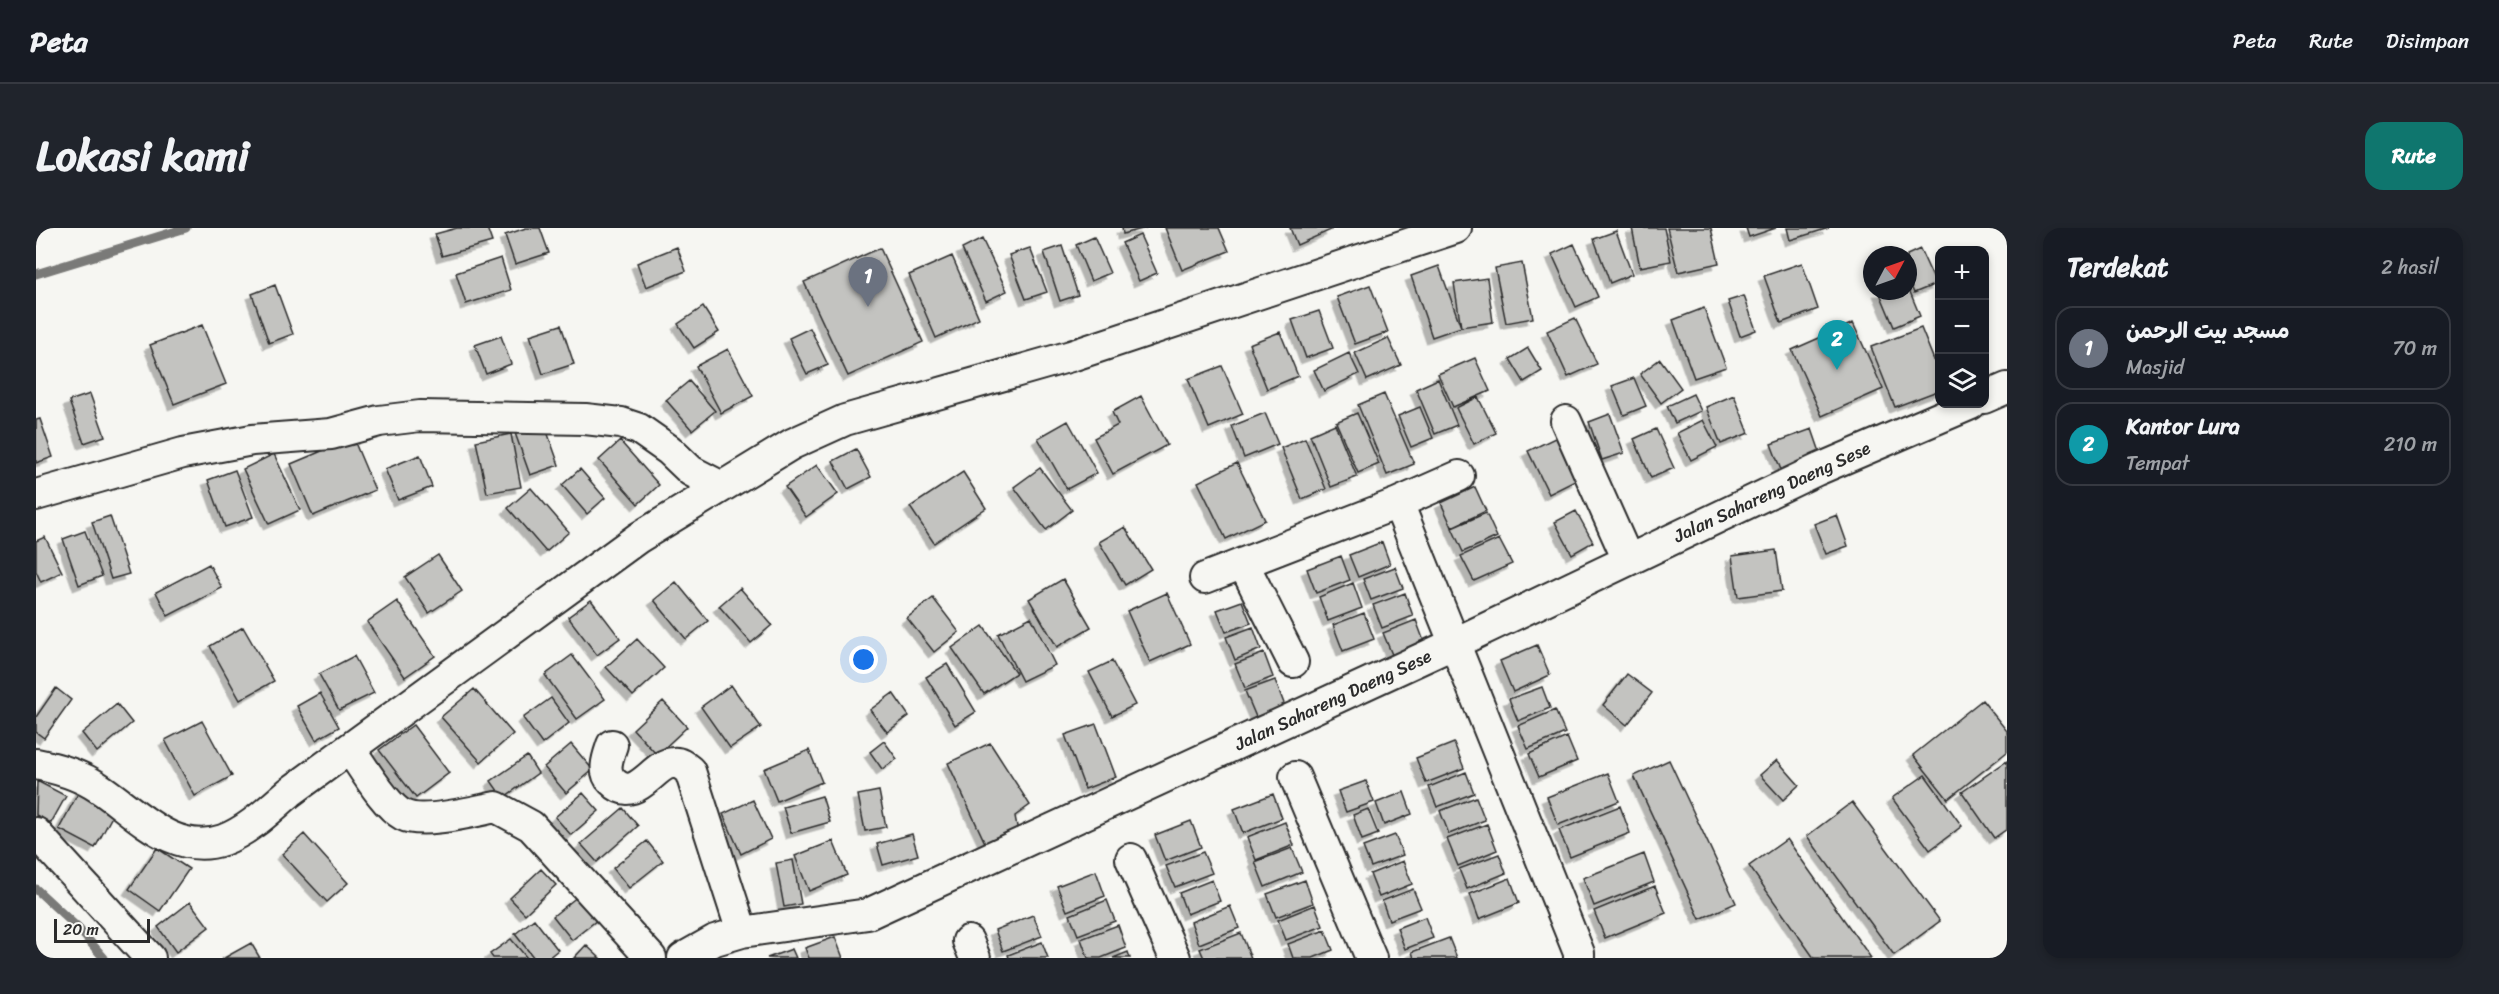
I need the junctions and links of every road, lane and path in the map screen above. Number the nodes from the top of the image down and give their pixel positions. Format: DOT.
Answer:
graph roads {
  1 [pos="1456,228"];
  2 [pos="2007,388"];
  3 [pos="1989,396"];
  4 [pos="1962,408"];
  5 [pos="1566,421"];
  6 [pos="1459,477"];
  7 [pos="720,486"];
  8 [pos="36,495"];
  9 [pos="1398,503"];
  10 [pos="1628,560"];
  11 [pos="1243,563"];
  12 [pos="1205,578"];
  13 [pos="1453,644"];
  14 [pos="1293,662"];
  15 [pos="612,745"];
  16 [pos="350,749"];
  17 [pos="36,764"];
  18 [pos="1295,777"];
  19 [pos="36,832"];
  20 [pos="1131,859"];
  21 [pos="742,932"];
  22 [pos="150,958"];
  23 [pos="651,958"];
  24 [pos="683,958"];
  25 [pos="1175,958"];
  26 [pos="1371,958"];
  27 [pos="1580,958"];
  1 -- 7 [label="street"];
  2 -- 3 [label="street"];
  4 -- 10 [label="street, Jalan Sahareng Daeng Sese"];
  5 -- 10 [label="street"];
  6 -- 9 [label="street"];
  7 -- 8 [label="street"];
  7 -- 16 [label="street"];
  9 -- 11 [label="street"];
  9 -- 13 [label="street"];
  10 -- 13 [label="street, Jalan Sahareng Daeng Sese"];
  11 -- 12 [label="street"];
  11 -- 14 [label="street"];
  13 -- 21 [label="street, Jalan Sahareng Daeng Sese"];
  13 -- 27 [label="street"];
  15 -- 21 [label="street"];
  16 -- 17 [label="street"];
  16 -- 23 [label="street"];
  18 -- 26 [label="street"];
  19 -- 22 [label="street"];
  20 -- 25 [label="street"];
  21 -- 24 [label="street, Jalan Sahareng Daeng Sese"];
}
